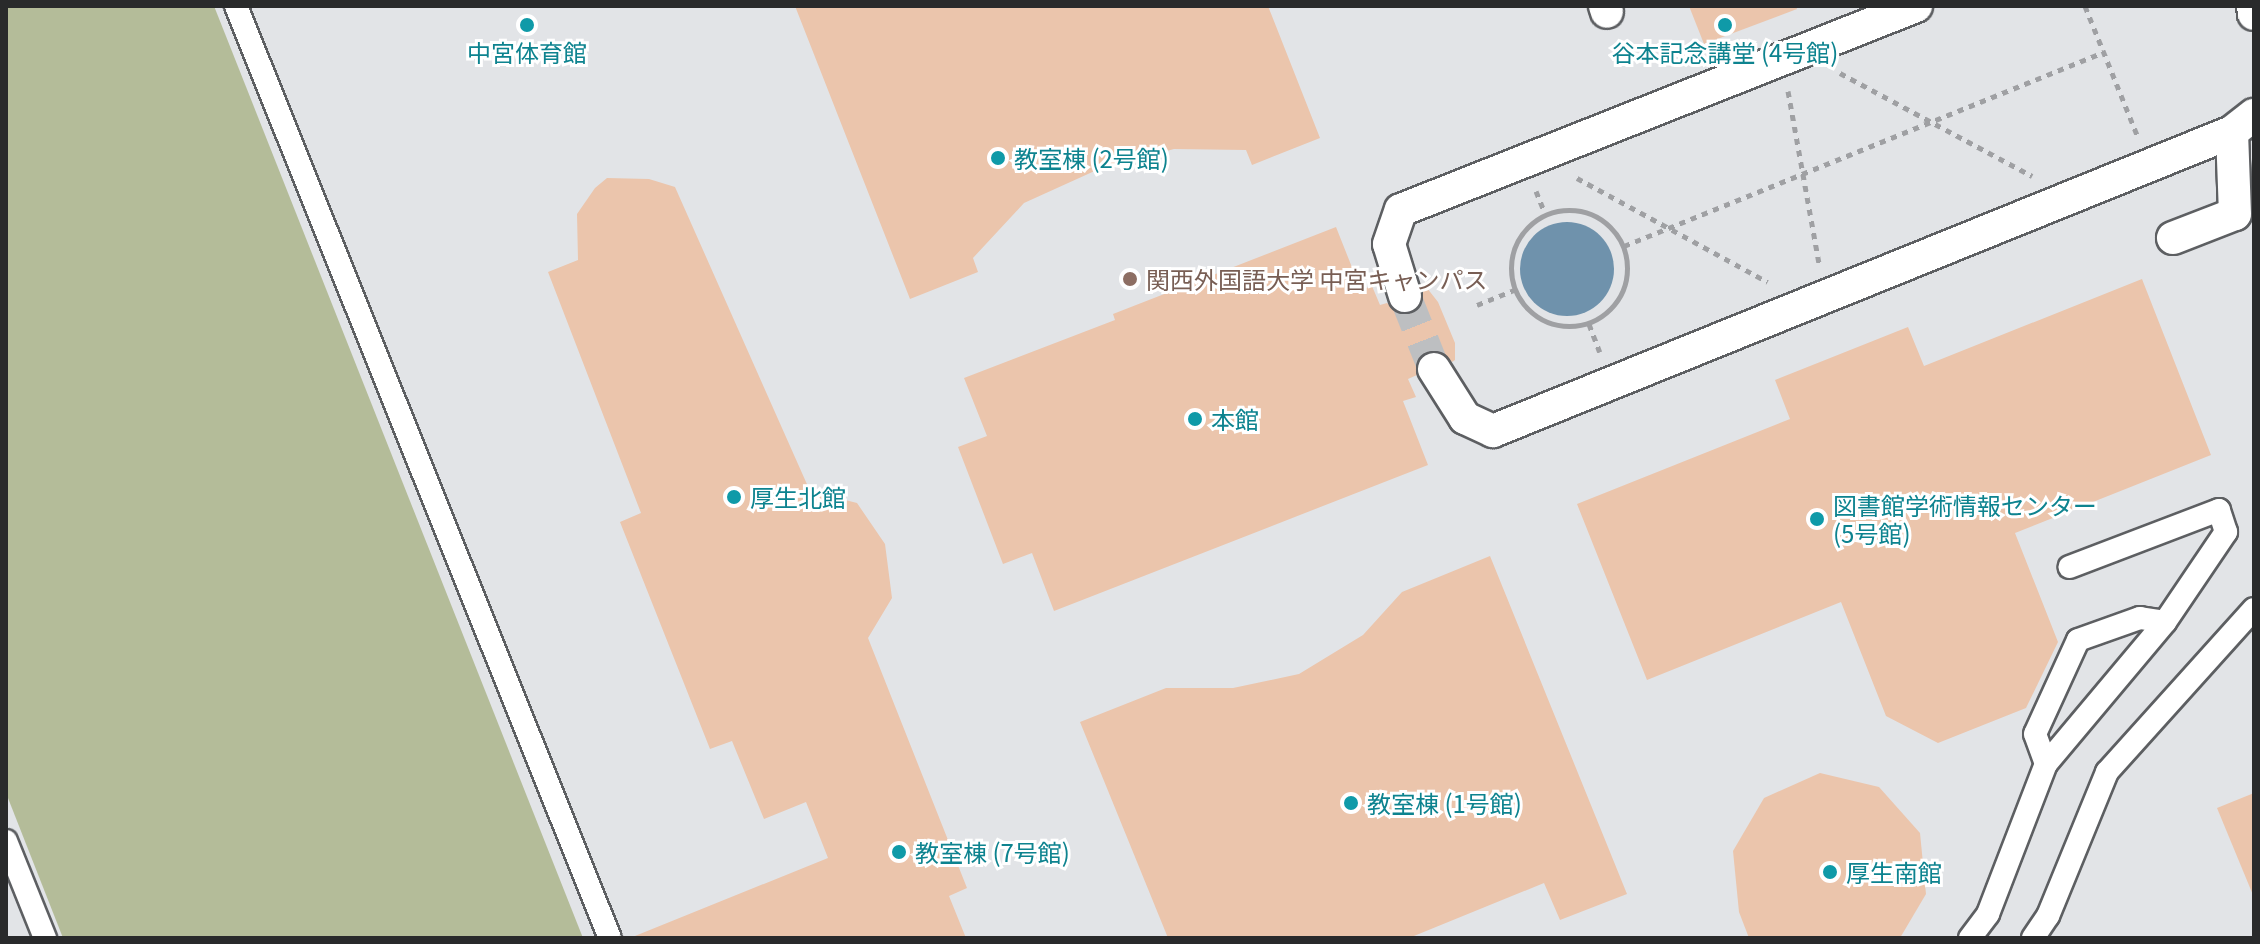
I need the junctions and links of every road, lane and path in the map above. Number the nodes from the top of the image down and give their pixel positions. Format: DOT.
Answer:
graph roads {
  1 [pos="236,6"];
  2 [pos="1916,6"];
  3 [pos="2085,6"];
  4 [pos="2253,6"];
  5 [pos="2254,14"];
  6 [pos="2104,52"];
  7 [pos="1792,55"];
  8 [pos="1930,121"];
  9 [pos="2243,124"];
  10 [pos="1537,156"];
  11 [pos="2149,165"];
  12 [pos="1803,172"];
  13 [pos="2072,197"];
  14 [pos="1666,227"];
  15 [pos="2173,238"];
  16 [pos="1624,246"];
  17 [pos="1514,290"];
  18 [pos="1405,296"];
  19 [pos="1816,300"];
  20 [pos="1477,305"];
  21 [pos="1434,369"];
  22 [pos="2070,567"];
  23 [pos="2254,609"];
  24 [pos="2165,622"];
  25 [pos="2046,764"];
  26 [pos="6,841"];
  27 [pos="45,938"];
  28 [pos="610,938"];
  29 [pos="1970,938"];
  30 [pos="2033,938"];
  1 -- 28 [label="lane"];
  2 -- 7 [label="street"];
  3 -- 6 [label="path"];
  4 -- 5 [label="street"];
  6 -- 8 [label="path"];
  6 -- 11 [label="path"];
  7 -- 8 [label="path"];
  7 -- 10 [label="street"];
  7 -- 12 [label="path"];
  8 -- 12 [label="path"];
  8 -- 13 [label="path"];
  9 -- 11 [label="street"];
  9 -- 15 [label="street"];
  10 -- 14 [label="path"];
  10 -- 18 [label="street"];
  11 -- 13 [label="street"];
  12 -- 14 [label="path"];
  12 -- 19 [label="path"];
  13 -- 19 [label="street"];
  14 -- 16 [label="path"];
  14 -- 19 [label="path"];
  16 -- 17 [label="path"];
  16 -- 17 [label="path"];
  17 -- 20 [label="path"];
  19 -- 21 [label="street"];
  22 -- 24 [label="lane"];
  23 -- 30 [label="lane"];
  24 -- 25 [label="lane"];
  24 -- 25 [label="lane"];
  25 -- 29 [label="lane"];
  26 -- 27 [label="lane"];
}
